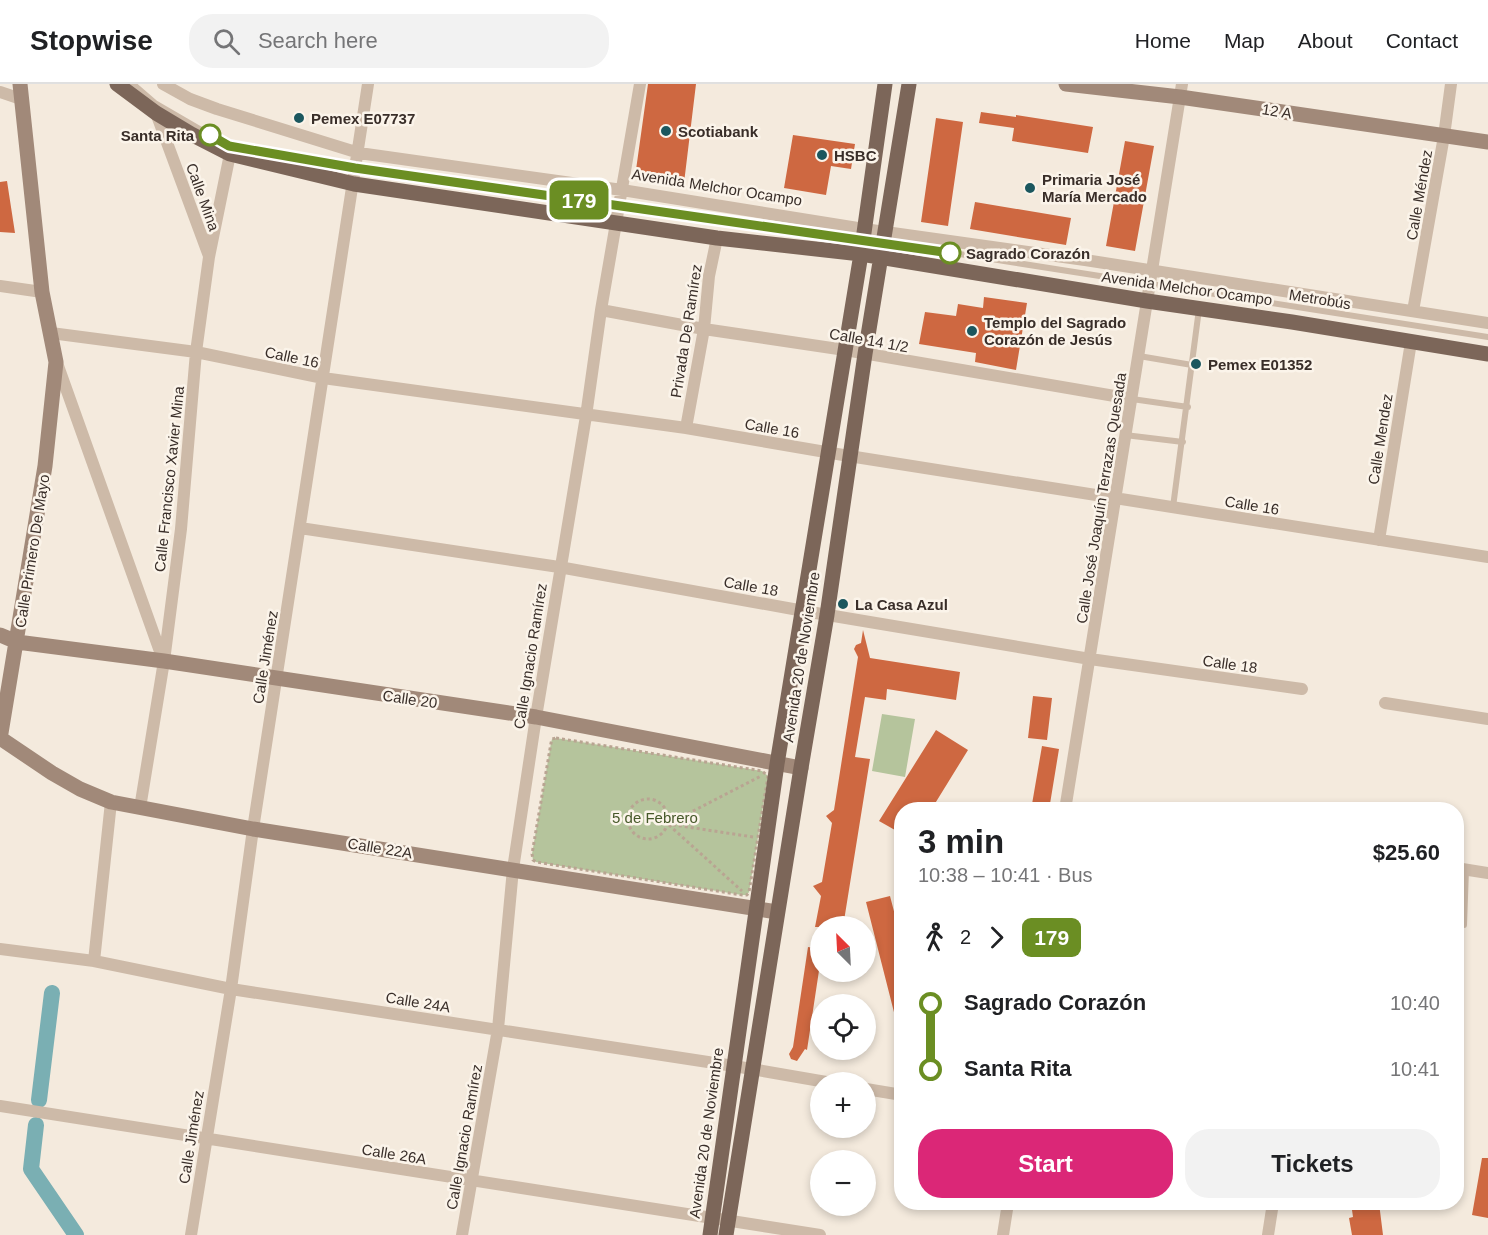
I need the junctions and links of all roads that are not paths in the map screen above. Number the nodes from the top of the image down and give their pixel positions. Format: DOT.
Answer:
graph roads {
  1 [pos="117,84"];
  2 [pos="133,84"];
  3 [pos="163,84"];
  4 [pos="368,84"];
  5 [pos="640,84"];
  6 [pos="885,84"];
  7 [pos="909,84"];
  8 [pos="1066,84"];
  9 [pos="1451,84"];
  10 [pos="1181,90"];
  11 [pos="21,91"];
  12 [pos="0,92"];
  13 [pos="156,113"];
  14 [pos="1444,136"];
  15 [pos="1488,142"];
  16 [pos="358,153"];
  17 [pos="230,154"];
  18 [pos="355,176"];
  19 [pos="622,190"];
  20 [pos="620,206"];
  21 [pos="616,224"];
  22 [pos="717,238"];
  23 [pos="863,242"];
  24 [pos="883,244"];
  25 [pos="209,257"];
  26 [pos="1151,271"];
  27 [pos="1150,285"];
  28 [pos="0,286"];
  29 [pos="42,292"];
  30 [pos="1147,301"];
  31 [pos="1200,308"];
  32 [pos="601,310"];
  33 [pos="1413,311"];
  34 [pos="1488,323"];
  35 [pos="704,329"];
  36 [pos="51,333"];
  37 [pos="1488,337"];
  38 [pos="1411,342"];
  39 [pos="845,350"];
  40 [pos="195,352"];
  41 [pos="864,354"];
  42 [pos="1488,354"];
  43 [pos="1139,356"];
  44 [pos="56,362"];
  45 [pos="1192,365"];
  46 [pos="323,378"];
  47 [pos="1132,399"];
  48 [pos="1188,406"];
  49 [pos="586,416"];
  50 [pos="686,428"];
  51 [pos="1125,435"];
  52 [pos="1183,442"];
  53 [pos="828,453"];
  54 [pos="849,456"];
  55 [pos="1115,498"];
  56 [pos="1173,508"];
  57 [pos="300,528"];
  58 [pos="1379,540"];
  59 [pos="1488,557"];
  60 [pos="560,567"];
  61 [pos="804,611"];
  62 [pos="827,615"];
  63 [pos="0,635"];
  64 [pos="17,642"];
  65 [pos="1090,659"];
  66 [pos="164,661"];
  67 [pos="277,679"];
  68 [pos="1302,689"];
  69 [pos="1385,703"];
  70 [pos="536,717"];
  71 [pos="1488,719"];
  72 [pos="0,738"];
  73 [pos="801,768"];
  74 [pos="772,769"];
  75 [pos="111,802"];
  76 [pos="1067,802"];
  77 [pos="140,808"];
  78 [pos="253,829"];
  79 [pos="513,869"];
  80 [pos="1464,869"];
  81 [pos="1488,873"];
  82 [pos="757,909"];
  83 [pos="777,912"];
  84 [pos="0,949"];
  85 [pos="94,962"];
  86 [pos="231,989"];
  87 [pos="498,1029"];
  88 [pos="735,1065"];
  89 [pos="753,1070"];
  90 [pos="810,1079"];
  91 [pos="876,1091"];
  92 [pos="894,1094"];
  93 [pos="0,1106"];
  94 [pos="206,1139"];
  95 [pos="471,1181"];
  96 [pos="1007,1210"];
  97 [pos="1272,1210"];
  98 [pos="713,1217"];
  99 [pos="728,1228"];
  100 [pos="191,1235"];
  101 [pos="462,1235"];
  102 [pos="710,1235"];
  103 [pos="820,1235"];
  104 [pos="1003,1235"];
  105 [pos="1268,1235"];
  1 -- 13 [label="main road, Avenida Melchor Ocampo"];
  2 -- 18 [label="lane"];
  3 -- 16 [label="street, Avenida Melchor Ocampo"];
  4 -- 16 [label="street, Calle Jiménez"];
  5 -- 19 [label="street, Calle Ignacio Ramírez"];
  6 -- 23 [label="main road, Avenida 20 de Noviembre"];
  7 -- 24 [label="main road, Avenida 20 de Noviembre"];
  8 -- 10 [label="main road, 12 A"];
  9 -- 14 [label="street, Calle Méndez"];
  10 -- 14 [label="main road, 12 A"];
  10 -- 26 [label="street, Calle José Joaquín Terrazas Quesada"];
  11 -- 12 [label="street"];
  11 -- 29 [label="main road, Calle Primero De Mayo"];
  13 -- 17 [label="main road, Avenida Melchor Ocampo"];
  13 -- 25 [label="street, Calle Mina"];
  14 -- 15 [label="main road, 12 A"];
  14 -- 33 [label="street, Calle Méndez"];
  16 -- 18 [label="street, Calle Jiménez"];
  16 -- 19 [label="street, Avenida Melchor Ocampo"];
  17 -- 18 [label="main road, Avenida Melchor Ocampo"];
  17 -- 25 [label="street, Calle Francisco Xavier Mina"];
  18 -- 20 [label="lane"];
  18 -- 21 [label="main road, Avenida Melchor Ocampo"];
  18 -- 46 [label="street, Calle Jiménez"];
  19 -- 20 [label="street, Calle Ignacio Ramírez"];
  19 -- 23 [label="street, Avenida Melchor Ocampo"];
  20 -- 21 [label="street, Calle Ignacio Ramírez"];
  20 -- 23 [label="lane"];
  21 -- 22 [label="main road, Avenida Melchor Ocampo"];
  21 -- 32 [label="street, Calle Ignacio Ramírez"];
  22 -- 23 [label="main road, Avenida Melchor Ocampo"];
  22 -- 35 [label="street, Privada De Ramírez"];
  23 -- 24 [label="main road, Avenida Melchor Ocampo"];
  23 -- 24 [label="street, Avenida Melchor Ocampo"];
  23 -- 39 [label="main road, Avenida 20 de Noviembre"];
  24 -- 26 [label="street, Avenida Melchor Ocampo"];
  24 -- 27 [label="lane, Metrobús"];
  24 -- 30 [label="main road, Avenida Melchor Ocampo"];
  24 -- 41 [label="main road, Avenida 20 de Noviembre"];
  25 -- 40 [label="street, Calle Francisco Xavier Mina"];
  26 -- 27 [label="street, Calle José Joaquín Terrazas Quesada"];
  26 -- 33 [label="street, Avenida Melchor Ocampo"];
  27 -- 30 [label="street, Calle José Joaquín Terrazas Quesada"];
  27 -- 37 [label="lane, Metrobús"];
  28 -- 29 [label="street"];
  29 -- 36 [label="main road, Calle Primero De Mayo"];
  30 -- 31 [label="main road, Avenida Melchor Ocampo"];
  30 -- 43 [label="street, Calle José Joaquín Terrazas Quesada"];
  31 -- 38 [label="main road, Avenida Melchor Ocampo"];
  31 -- 45 [label="lane"];
  32 -- 35 [label="street, Calle 14 1/2"];
  32 -- 49 [label="street, Calle Ignacio Ramírez"];
  33 -- 34 [label="street, Avenida Melchor Ocampo"];
  35 -- 39 [label="street, Calle 14 1/2"];
  35 -- 50 [label="street, Privada De Ramírez"];
  36 -- 40 [label="street, Calle 16"];
  36 -- 44 [label="main road, Calle Primero De Mayo"];
  38 -- 42 [label="main road, Avenida Melchor Ocampo"];
  38 -- 58 [label="street, Calle Mendez"];
  39 -- 41 [label="street, Calle 14 1/2"];
  39 -- 53 [label="main road, Avenida 20 de Noviembre"];
  40 -- 46 [label="street, Calle 16"];
  40 -- 66 [label="street, Calle Francisco Xavier Mina"];
  41 -- 47 [label="street, Calle 14 1/2"];
  41 -- 54 [label="main road, Avenida 20 de Noviembre"];
  43 -- 45 [label="lane"];
  43 -- 47 [label="street, Calle José Joaquín Terrazas Quesada"];
  44 -- 64 [label="main road, Calle Primero De Mayo"];
  44 -- 66 [label="street, Calle Primero De Mayo"];
  45 -- 48 [label="lane"];
  46 -- 49 [label="street, Calle 16"];
  46 -- 57 [label="street, Calle Jiménez"];
  47 -- 48 [label="lane"];
  47 -- 51 [label="street, Calle José Joaquín Terrazas Quesada"];
  48 -- 52 [label="lane"];
  49 -- 50 [label="street, Calle 16"];
  49 -- 60 [label="street, Calle Ignacio Ramírez"];
  50 -- 53 [label="street, Calle 16"];
  51 -- 52 [label="lane"];
  51 -- 55 [label="street, Calle José Joaquín Terrazas Quesada"];
  52 -- 56 [label="lane"];
  53 -- 54 [label="street, Calle 16"];
  53 -- 61 [label="main road, Avenida 20 de Noviembre"];
  54 -- 55 [label="street, Calle 16"];
  54 -- 62 [label="main road, Avenida 20 de Noviembre"];
  55 -- 56 [label="street, Calle 16"];
  55 -- 65 [label="street, Calle José Joaquín Terrazas Quesada"];
  56 -- 58 [label="street, Calle 16"];
  57 -- 60 [label="street, Calle 18"];
  57 -- 67 [label="street, Calle Jiménez"];
  58 -- 59 [label="street, Calle 16"];
  60 -- 61 [label="street, Calle 18"];
  60 -- 70 [label="street, Calle Ignacio Ramírez"];
  61 -- 62 [label="street, Calle 18"];
  61 -- 74 [label="main road, Avenida 20 de Noviembre"];
  62 -- 65 [label="street, Calle 18"];
  62 -- 73 [label="main road, Avenida 20 de Noviembre"];
  63 -- 64 [label="main road, Calle 20"];
  64 -- 66 [label="main road, Calle 20"];
  64 -- 72 [label="main road, Calle Primero De Mayo"];
  65 -- 68 [label="street, Calle 18"];
  65 -- 76 [label="street, Calle José Joaquín Terrazas Quesada"];
  66 -- 67 [label="main road, Calle 20"];
  66 -- 77 [label="street, Calle Francisco Xavier Mina"];
  67 -- 70 [label="main road, Calle 20"];
  67 -- 78 [label="street, Calle Jiménez"];
  69 -- 71 [label="street"];
  70 -- 74 [label="main road, Calle 20"];
  70 -- 79 [label="street, Calle Ignacio Ramírez"];
  72 -- 75 [label="main road, Calle 22A"];
  73 -- 74 [label="main road, Calle 20"];
  73 -- 83 [label="main road, Avenida 20 de Noviembre"];
  74 -- 82 [label="main road, Avenida 20 de Noviembre"];
  75 -- 77 [label="main road, Calle 22A"];
  75 -- 85 [label="street"];
  77 -- 78 [label="main road, Calle 22A"];
  78 -- 79 [label="main road, Calle 22A"];
  78 -- 86 [label="street, Calle Jiménez"];
  79 -- 82 [label="main road, Calle 22A"];
  79 -- 87 [label="street, Calle Ignacio Ramírez"];
  80 -- 81 [label="street"];
  82 -- 83 [label="main road, Calle 22A"];
  82 -- 88 [label="main road, Avenida 20 de Noviembre"];
  83 -- 89 [label="main road, Avenida 20 de Noviembre"];
  84 -- 85 [label="street, Calle 24A"];
  85 -- 86 [label="street, Calle 24A"];
  86 -- 87 [label="street, Calle 24A"];
  86 -- 94 [label="street, Calle Jiménez"];
  87 -- 88 [label="street, Calle 24A"];
  87 -- 95 [label="street, Calle Ignacio Ramírez"];
  88 -- 89 [label="street, Calle 24A"];
  88 -- 98 [label="main road, Avenida 20 de Noviembre"];
  89 -- 90 [label="street, Calle 24A"];
  89 -- 99 [label="main road, Avenida 20 de Noviembre"];
  91 -- 92 [label="street"];
  93 -- 94 [label="street, Calle 26A"];
  94 -- 95 [label="street, Calle 26A"];
  94 -- 100 [label="street, Calle Jiménez"];
  95 -- 98 [label="street, Calle 26A"];
  95 -- 101 [label="street, Calle Ignacio Ramírez"];
  96 -- 104 [label="street"];
  97 -- 105 [label="street"];
  98 -- 99 [label="street, Calle 26A"];
  98 -- 102 [label="main road, Avenida 20 de Noviembre"];
  99 -- 103 [label="street, Calle 26A"];
}
